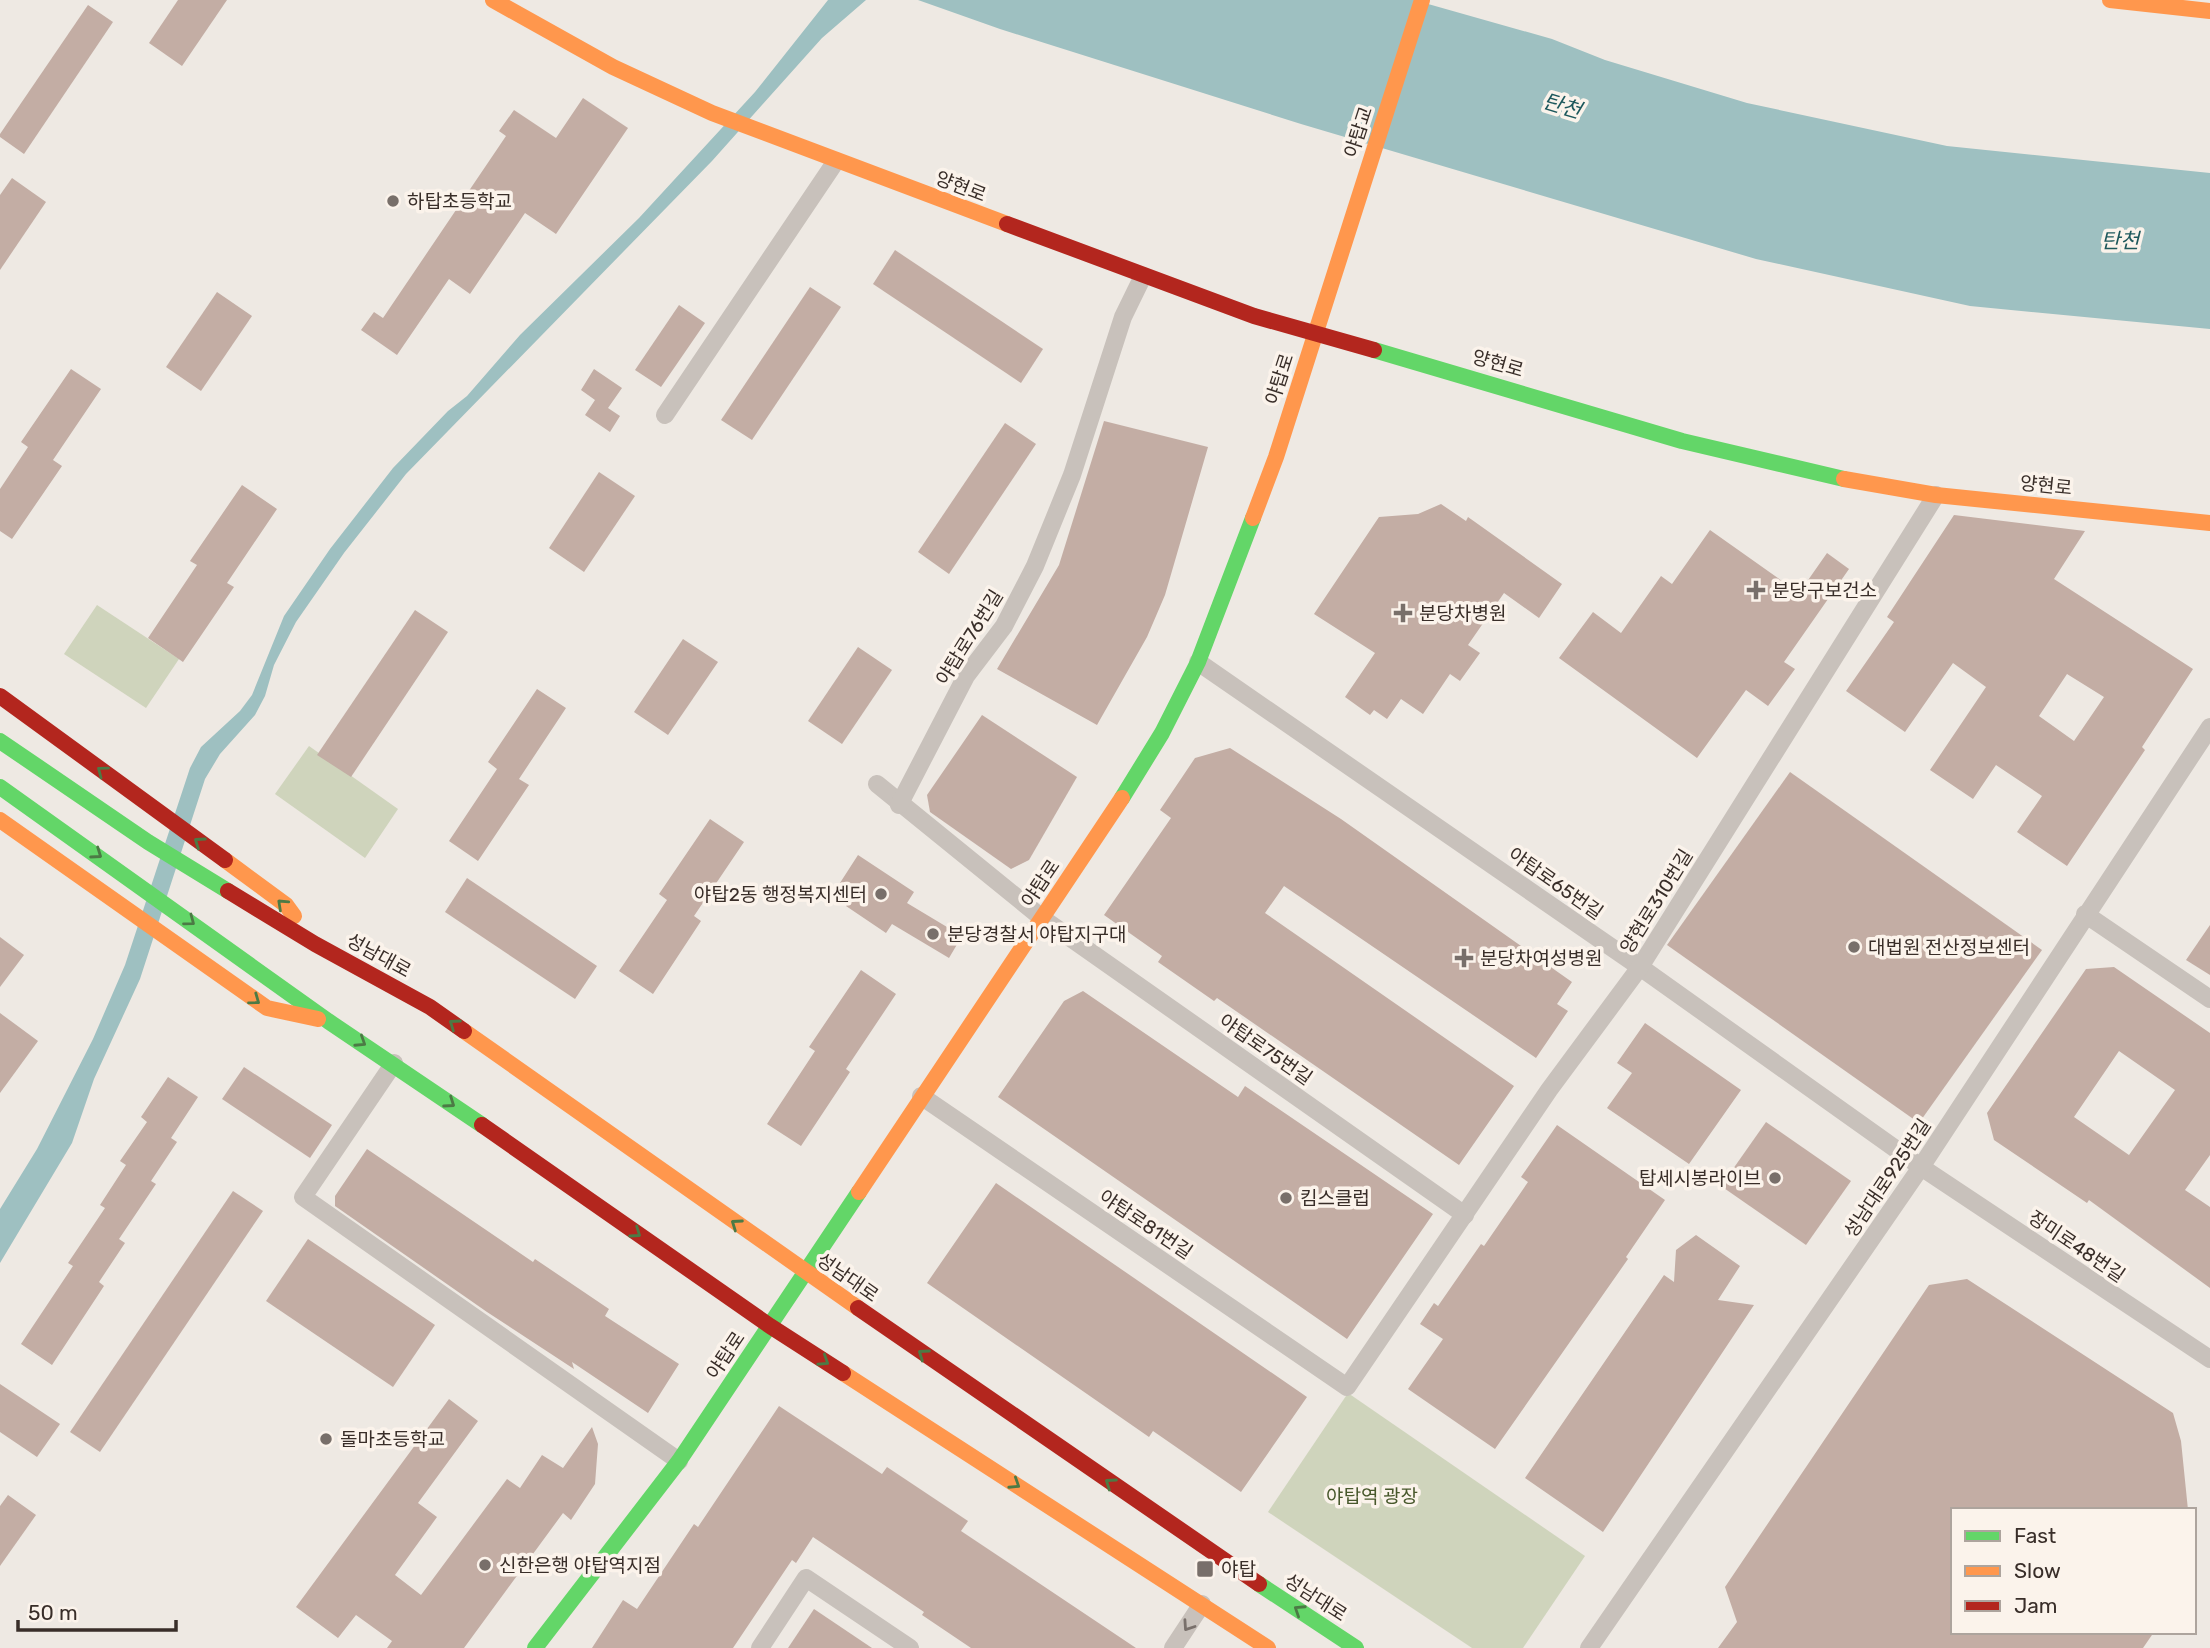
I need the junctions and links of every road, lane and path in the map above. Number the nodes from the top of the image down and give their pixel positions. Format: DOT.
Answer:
graph roads {
  1 [pos="493,0"];
  2 [pos="1422,0"];
  3 [pos="2110,0"];
  4 [pos="2210,11"];
  5 [pos="836,161"];
  6 [pos="1143,276"];
  7 [pos="1334,277"];
  8 [pos="1316,332"];
  9 [pos="665,415"];
  10 [pos="1936,495"];
  11 [pos="2210,523"];
  12 [pos="1198,662"];
  13 [pos="0,696"];
  14 [pos="2210,727"];
  15 [pos="0,741"];
  16 [pos="877,785"];
  17 [pos="0,787"];
  18 [pos="899,805"];
  19 [pos="0,820"];
  20 [pos="2085,914"];
  21 [pos="1042,918"];
  22 [pos="315,944"];
  23 [pos="1640,967"];
  24 [pos="2210,999"];
  25 [pos="327,1021"];
  26 [pos="394,1063"];
  27 [pos="921,1096"];
  28 [pos="1921,1167"];
  29 [pos="1465,1215"];
  30 [pos="806,1273"];
  31 [pos="770,1326"];
  32 [pos="2210,1359"];
  33 [pos="1347,1387"];
  34 [pos="678,1461"];
  35 [pos="1202,1604"];
  36 [pos="535,1648"];
  37 [pos="760,1648"];
  38 [pos="910,1648"];
  39 [pos="1173,1648"];
  40 [pos="1268,1648"];
  41 [pos="1356,1648"];
  42 [pos="1589,1648"];
  1 -- 5 [label="main road, 양현로"];
  2 -- 7 [label="main road, 야탑교"];
  3 -- 4 [label="main road"];
  5 -- 6 [label="main road, 양현로"];
  5 -- 9 [label="street"];
  6 -- 8 [label="main road, 양현로"];
  6 -- 18 [label="street, 야탑로76번길"];
  7 -- 8 [label="main road, 야탑로"];
  8 -- 10 [label="main road, 양현로"];
  8 -- 12 [label="main road, 야탑로"];
  10 -- 11 [label="main road, 양현로"];
  10 -- 23 [label="street, 양현로310번길"];
  12 -- 21 [label="main road, 야탑로"];
  12 -- 23 [label="street, 야탑로65번길"];
  22 -- 13 [label="main road, one-way"];
  14 -- 20 [label="street, 성남대로925번길"];
  15 -- 22 [label="main road, 성남대로"];
  16 -- 18 [label="street"];
  17 -- 25 [label="main road, one-way"];
  18 -- 21 [label="street"];
  19 -- 25 [label="main road, one-way"];
  20 -- 24 [label="street"];
  20 -- 28 [label="street, 성남대로925번길"];
  21 -- 27 [label="main road, 야탑로"];
  21 -- 29 [label="street, 야탑로75번길"];
  30 -- 22 [label="main road, 성남대로, one-way"];
  23 -- 28 [label="street, 야탑로65번길"];
  23 -- 29 [label="street, 양현로310번길"];
  25 -- 26 [label="main road, one-way"];
  26 -- 31 [label="main road, one-way"];
  26 -- 34 [label="street"];
  27 -- 30 [label="main road, 야탑로"];
  27 -- 33 [label="street, 야탑로81번길"];
  28 -- 32 [label="street, 장미로48번길"];
  28 -- 42 [label="street, 성남대로925번길"];
  29 -- 33 [label="street, 양현로310번길"];
  30 -- 31 [label="main road, 야탑로"];
  41 -- 30 [label="main road, 성남대로, one-way"];
  31 -- 34 [label="main road, 야탑로"];
  31 -- 35 [label="main road, one-way"];
  34 -- 36 [label="main road, 야탑로"];
  35 -- 39 [label="street, one-way"];
  35 -- 40 [label="main road"];
  37 -- 38 [label="street"];
}
